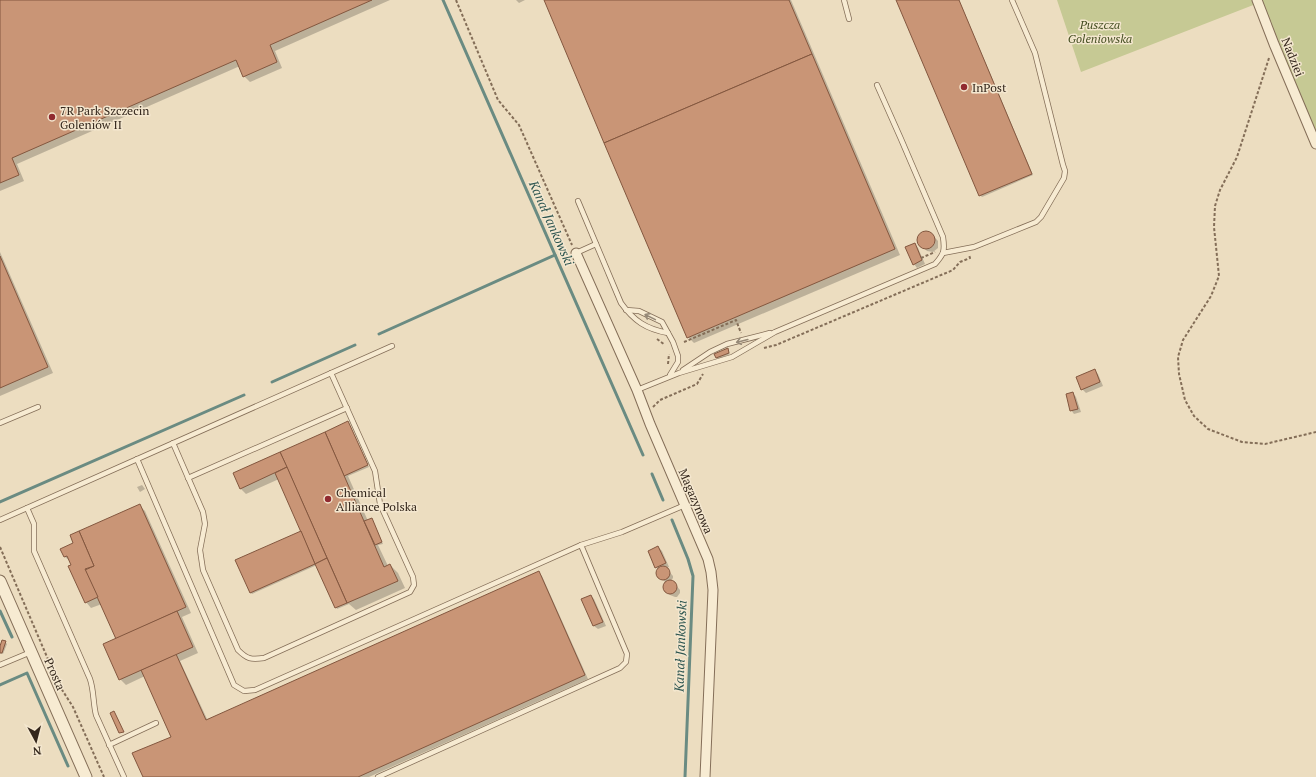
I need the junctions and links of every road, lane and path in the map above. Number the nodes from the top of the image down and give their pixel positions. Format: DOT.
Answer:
graph roads {
  1 [pos="456,0"];
  2 [pos="844,0"];
  3 [pos="1012,0"];
  4 [pos="1257,0"];
  5 [pos="849,19"];
  6 [pos="1274,44"];
  7 [pos="877,85"];
  8 [pos="1316,144"];
  9 [pos="578,202"];
  10 [pos="596,244"];
  11 [pos="967,249"];
  12 [pos="944,251"];
  13 [pos="576,252"];
  14 [pos="922,258"];
  15 [pos="626,310"];
  16 [pos="775,332"];
  17 [pos="668,333"];
  18 [pos="742,335"];
  19 [pos="684,342"];
  20 [pos="392,346"];
  21 [pos="760,350"];
  22 [pos="668,351"];
  23 [pos="665,367"];
  24 [pos="709,372"];
  25 [pos="331,373"];
  26 [pos="679,373"];
  27 [pos="669,376"];
  28 [pos="637,390"];
  29 [pos="38,407"];
  30 [pos="347,408"];
  31 [pos="0,423"];
  32 [pos="650,424"];
  33 [pos="1316,432"];
  34 [pos="173,443"];
  35 [pos="137,459"];
  36 [pos="188,478"];
  37 [pos="685,505"];
  38 [pos="27,508"];
  39 [pos="0,520"];
  40 [pos="581,545"];
  41 [pos="0,547"];
  42 [pos="0,581"];
  43 [pos="31,652"];
  44 [pos="0,665"];
  45 [pos="156,723"];
  46 [pos="109,745"];
  47 [pos="86,777"];
  48 [pos="104,777"];
  49 [pos="124,777"];
  50 [pos="378,777"];
  51 [pos="705,777"];
  1 -- 13 [label="path"];
  2 -- 5 [label="lane"];
  3 -- 11 [label="lane"];
  4 -- 6 [label="street, Nadziei"];
  6 -- 8 [label="street, Nadziei"];
  6 -- 33 [label="path"];
  7 -- 12 [label="lane"];
  9 -- 10 [label="lane"];
  10 -- 13 [label="lane"];
  10 -- 15 [label="lane"];
  11 -- 12 [label="lane"];
  11 -- 21 [label="path"];
  12 -- 14 [label="path"];
  12 -- 16 [label="lane"];
  13 -- 28 [label="street, Magazynowa"];
  15 -- 17 [label="lane"];
  17 -- 15 [label="lane, one-way"];
  16 -- 26 [label="lane"];
  16 -- 26 [label="lane, one-way"];
  17 -- 27 [label="lane"];
  18 -- 19 [label="path"];
  20 -- 25 [label="lane"];
  22 -- 23 [label="path"];
  24 -- 32 [label="path"];
  25 -- 30 [label="lane"];
  25 -- 34 [label="lane"];
  26 -- 27 [label="lane"];
  27 -- 28 [label="lane"];
  28 -- 32 [label="street, Magazynowa"];
  29 -- 31 [label="lane"];
  30 -- 36 [label="lane"];
  30 -- 36 [label="lane"];
  32 -- 37 [label="street, Magazynowa"];
  34 -- 35 [label="lane"];
  34 -- 36 [label="lane"];
  35 -- 38 [label="lane"];
  35 -- 40 [label="lane"];
  37 -- 40 [label="lane"];
  37 -- 51 [label="street, Magazynowa"];
  38 -- 39 [label="lane"];
  38 -- 46 [label="lane"];
  40 -- 50 [label="lane"];
  41 -- 48 [label="path"];
  42 -- 43 [label="street, Prosta"];
  43 -- 44 [label="lane"];
  43 -- 47 [label="street, Prosta"];
  45 -- 46 [label="lane"];
  46 -- 49 [label="lane"];
}
